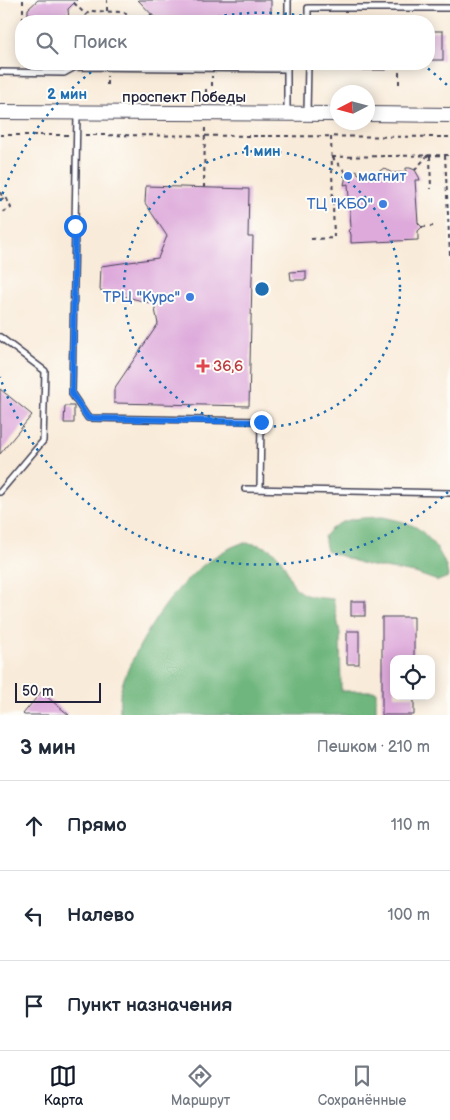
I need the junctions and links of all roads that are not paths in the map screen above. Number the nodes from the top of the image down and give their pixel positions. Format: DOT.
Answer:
graph roads {
  1 [pos="288,0"];
  2 [pos="450,8"];
  3 [pos="288,15"];
  4 [pos="308,15"];
  5 [pos="70,70"];
  6 [pos="287,70"];
  7 [pos="308,70"];
  8 [pos="0,72"];
  9 [pos="0,112"];
  10 [pos="77,113"];
  11 [pos="287,114"];
  12 [pos="307,114"];
  13 [pos="330,114"];
  14 [pos="375,114"];
  15 [pos="450,115"];
  16 [pos="0,337"];
  17 [pos="245,489"];
  18 [pos="260,489"];
  19 [pos="0,492"];
  20 [pos="450,493"];
  1 -- 3 [label="lane"];
  2 -- 4 [label="lane"];
  5 -- 8 [label="lane"];
  6 -- 11 [label="lane"];
  7 -- 12 [label="lane"];
  9 -- 10 [label="main road, проспект Победы"];
  10 -- 11 [label="main road, проспект Победы"];
  10 -- 18 [label="lane"];
  11 -- 12 [label="main road, проспект Победы"];
  12 -- 13 [label="main road, проспект Победы"];
  14 -- 15 [label="main road"];
  16 -- 19 [label="lane"];
  17 -- 18 [label="lane"];
  18 -- 20 [label="lane"];
}
